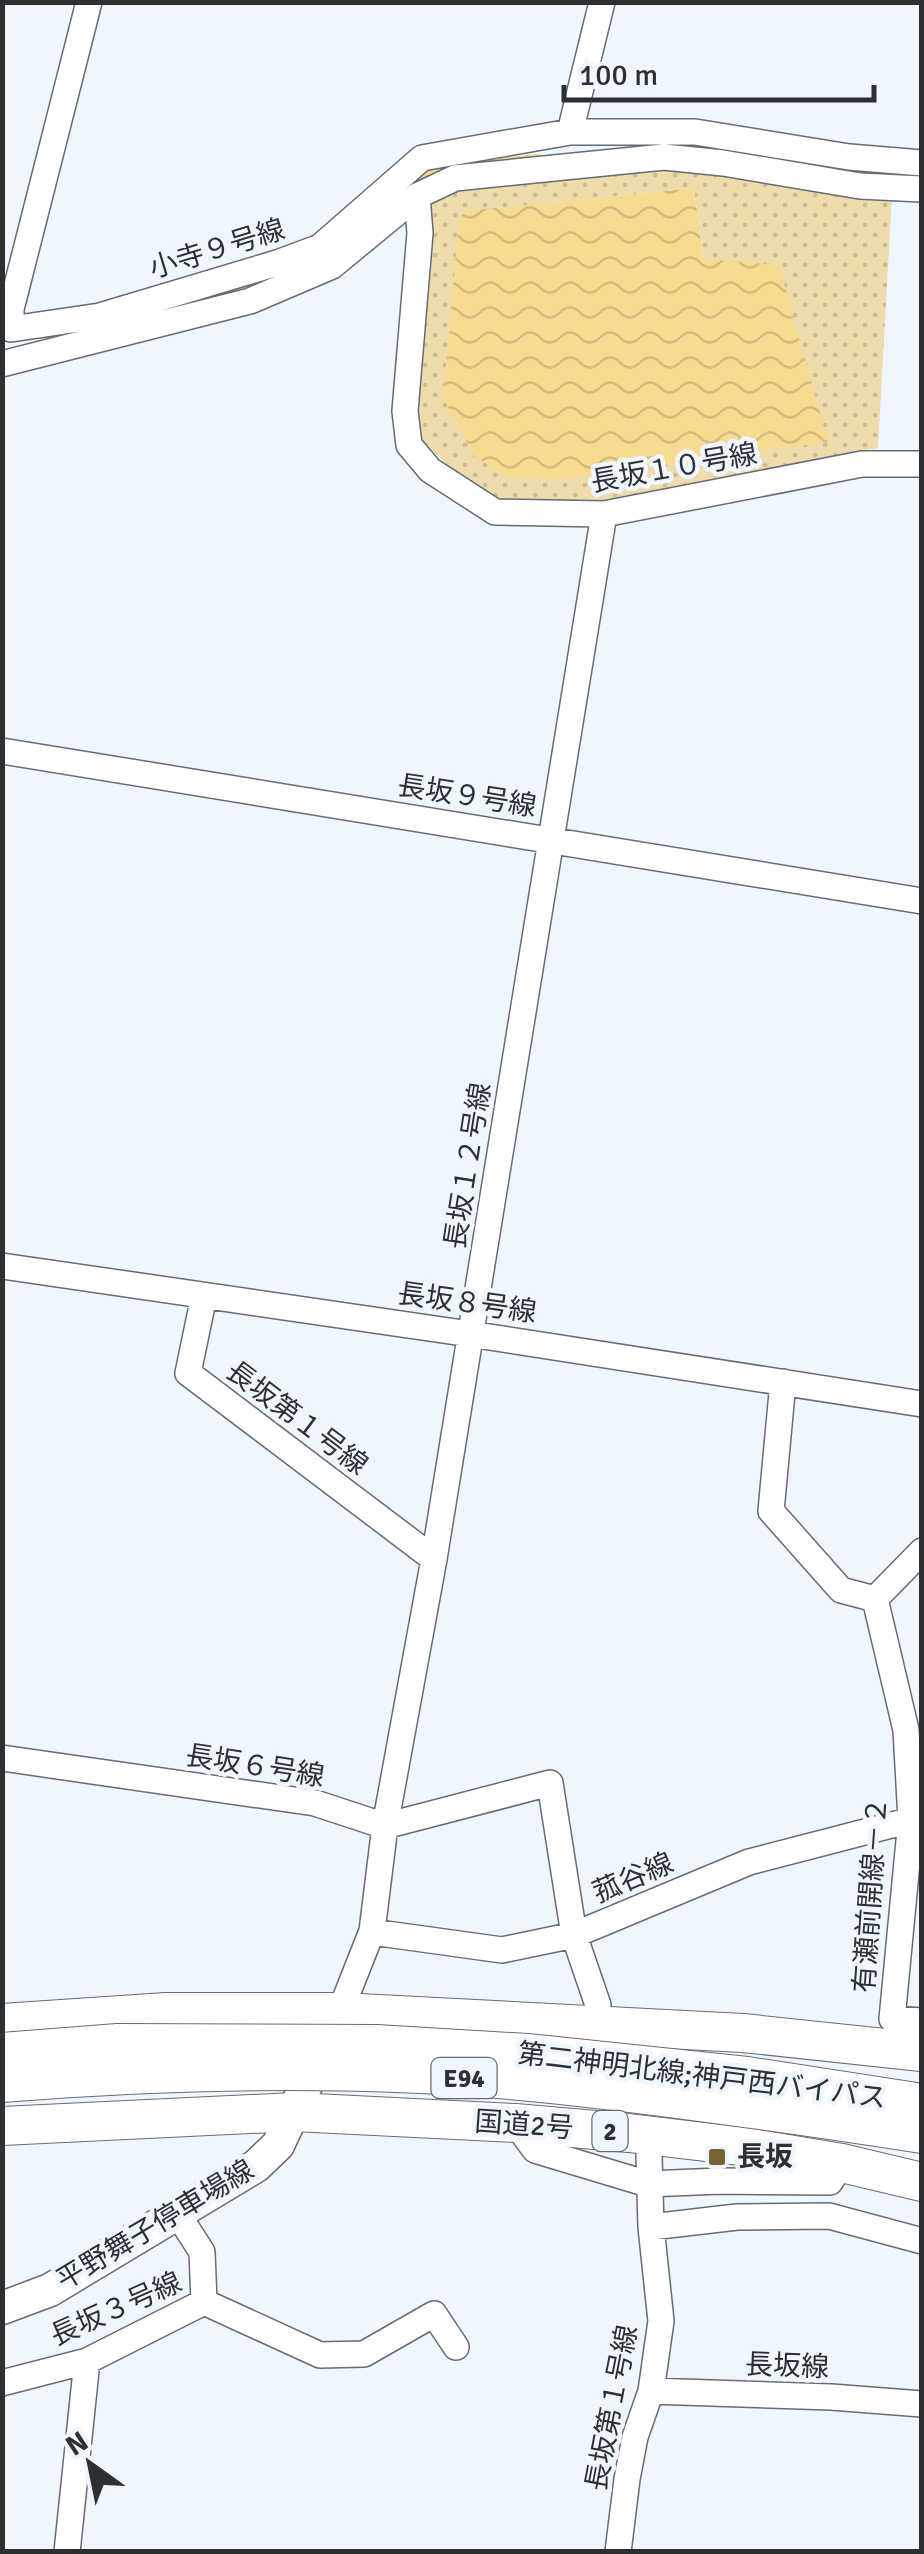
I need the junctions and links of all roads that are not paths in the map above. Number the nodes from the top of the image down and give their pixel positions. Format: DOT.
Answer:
graph roads {
  1 [pos="89,2"];
  2 [pos="602,2"];
  3 [pos="570,132"];
  4 [pos="726,151"];
  5 [pos="922,163"];
  6 [pos="922,188"];
  7 [pos="417,196"];
  8 [pos="10,349"];
  9 [pos="922,464"];
  10 [pos="604,514"];
  11 [pos="2,751"];
  12 [pos="552,840"];
  13 [pos="922,901"];
  14 [pos="2,1266"];
  15 [pos="204,1296"];
  16 [pos="470,1334"];
  17 [pos="783,1382"];
  18 [pos="922,1404"];
  19 [pos="922,1551"];
  20 [pos="434,1559"];
  21 [pos="875,1598"];
  22 [pos="2,1758"];
  23 [pos="911,1820"];
  24 [pos="385,1826"];
  25 [pos="372,1932"];
  26 [pos="574,1934"];
  27 [pos="598,2005"];
  28 [pos="340,2012"];
  29 [pos="922,2021"];
  30 [pos="2,2023"];
  31 [pos="607,2040"];
  32 [pos="2,2052"];
  33 [pos="922,2052"];
  34 [pos="887,2067"];
  35 [pos="2,2083"];
  36 [pos="631,2084"];
  37 [pos="922,2103"];
  38 [pos="294,2112"];
  39 [pos="882,2114"];
  40 [pos="649,2116"];
  41 [pos="922,2121"];
  42 [pos="515,2123"];
  43 [pos="2,2126"];
  44 [pos="922,2134"];
  45 [pos="649,2156"];
  46 [pos="842,2163"];
  47 [pos="922,2182"];
  48 [pos="648,2184"];
  49 [pos="178,2212"];
  50 [pos="651,2227"];
  51 [pos="922,2240"];
  52 [pos="204,2302"];
  53 [pos="2,2308"];
  54 [pos="456,2347"];
  55 [pos="87,2362"];
  56 [pos="2,2384"];
  57 [pos="651,2392"];
  58 [pos="922,2404"];
  59 [pos="67,2552"];
  60 [pos="618,2552"];
  1 -- 8 [label="street"];
  2 -- 3 [label="street"];
  3 -- 4 [label="street, 小寺９号線"];
  3 -- 8 [label="street, 小寺９号線"];
  4 -- 5 [label="street, 小寺９号線"];
  4 -- 6 [label="street"];
  4 -- 7 [label="street"];
  7 -- 8 [label="street"];
  7 -- 10 [label="street, 長坂１０号線"];
  9 -- 10 [label="street, 長坂１０号線"];
  10 -- 12 [label="street, 長坂１２号線"];
  11 -- 12 [label="street, 長坂９号線"];
  12 -- 13 [label="street, 長坂９号線"];
  12 -- 16 [label="street, 長坂１２号線"];
  14 -- 15 [label="street, 長坂８号線"];
  15 -- 16 [label="street, 長坂８号線"];
  15 -- 20 [label="street, 長坂第１号線"];
  16 -- 17 [label="street, 長坂８号線"];
  16 -- 20 [label="street, 長坂１２号線"];
  17 -- 18 [label="street, 長坂８号線"];
  17 -- 21 [label="street"];
  19 -- 21 [label="street"];
  20 -- 24 [label="street, 長坂１２号線"];
  21 -- 23 [label="street, 有瀬前開線－２"];
  22 -- 24 [label="street, 長坂６号線"];
  23 -- 26 [label="street, 菰谷線"];
  23 -- 29 [label="street, 有瀬前開線－２"];
  24 -- 25 [label="street, 長坂１２号線"];
  24 -- 26 [label="street"];
  25 -- 26 [label="street, 菰谷線"];
  25 -- 28 [label="street, 長坂１２号線"];
  26 -- 27 [label="street"];
  28 -- 30 [label="highway"];
  28 -- 33 [label="highway"];
  28 -- 38 [label="main road, 平野舞子停車場線"];
  31 -- 36 [label="street"];
  32 -- 37 [label="highway, 第二神明北線;神戸西バイパス / E94, bridge"];
  34 -- 39 [label="street"];
  35 -- 44 [label="highway, 第二神明北線;神戸西バイパス / E94, bridge"];
  36 -- 39 [label="street"];
  36 -- 40 [label="street"];
  38 -- 42 [label="highway, 国道2号 / 2"];
  38 -- 43 [label="highway, 国道2号 / 2"];
  38 -- 49 [label="main road, 平野舞子停車場線"];
  39 -- 41 [label="street"];
  42 -- 46 [label="highway, 国道2号 / 2"];
  42 -- 48 [label="street"];
  45 -- 48 [label="street, 長坂第１号線"];
  46 -- 47 [label="highway, 国道2号 / 2"];
  46 -- 48 [label="street"];
  48 -- 50 [label="street, 長坂第１号線"];
  49 -- 52 [label="street"];
  49 -- 53 [label="main road, 平野舞子停車場線"];
  50 -- 51 [label="street"];
  50 -- 57 [label="street, 長坂第１号線"];
  52 -- 54 [label="street, 長坂３号線"];
  52 -- 55 [label="street, 長坂３号線"];
  55 -- 56 [label="street, 長坂３号線"];
  55 -- 59 [label="street"];
  57 -- 58 [label="street, 長坂線"];
  57 -- 60 [label="street, 長坂第１号線"];
}
